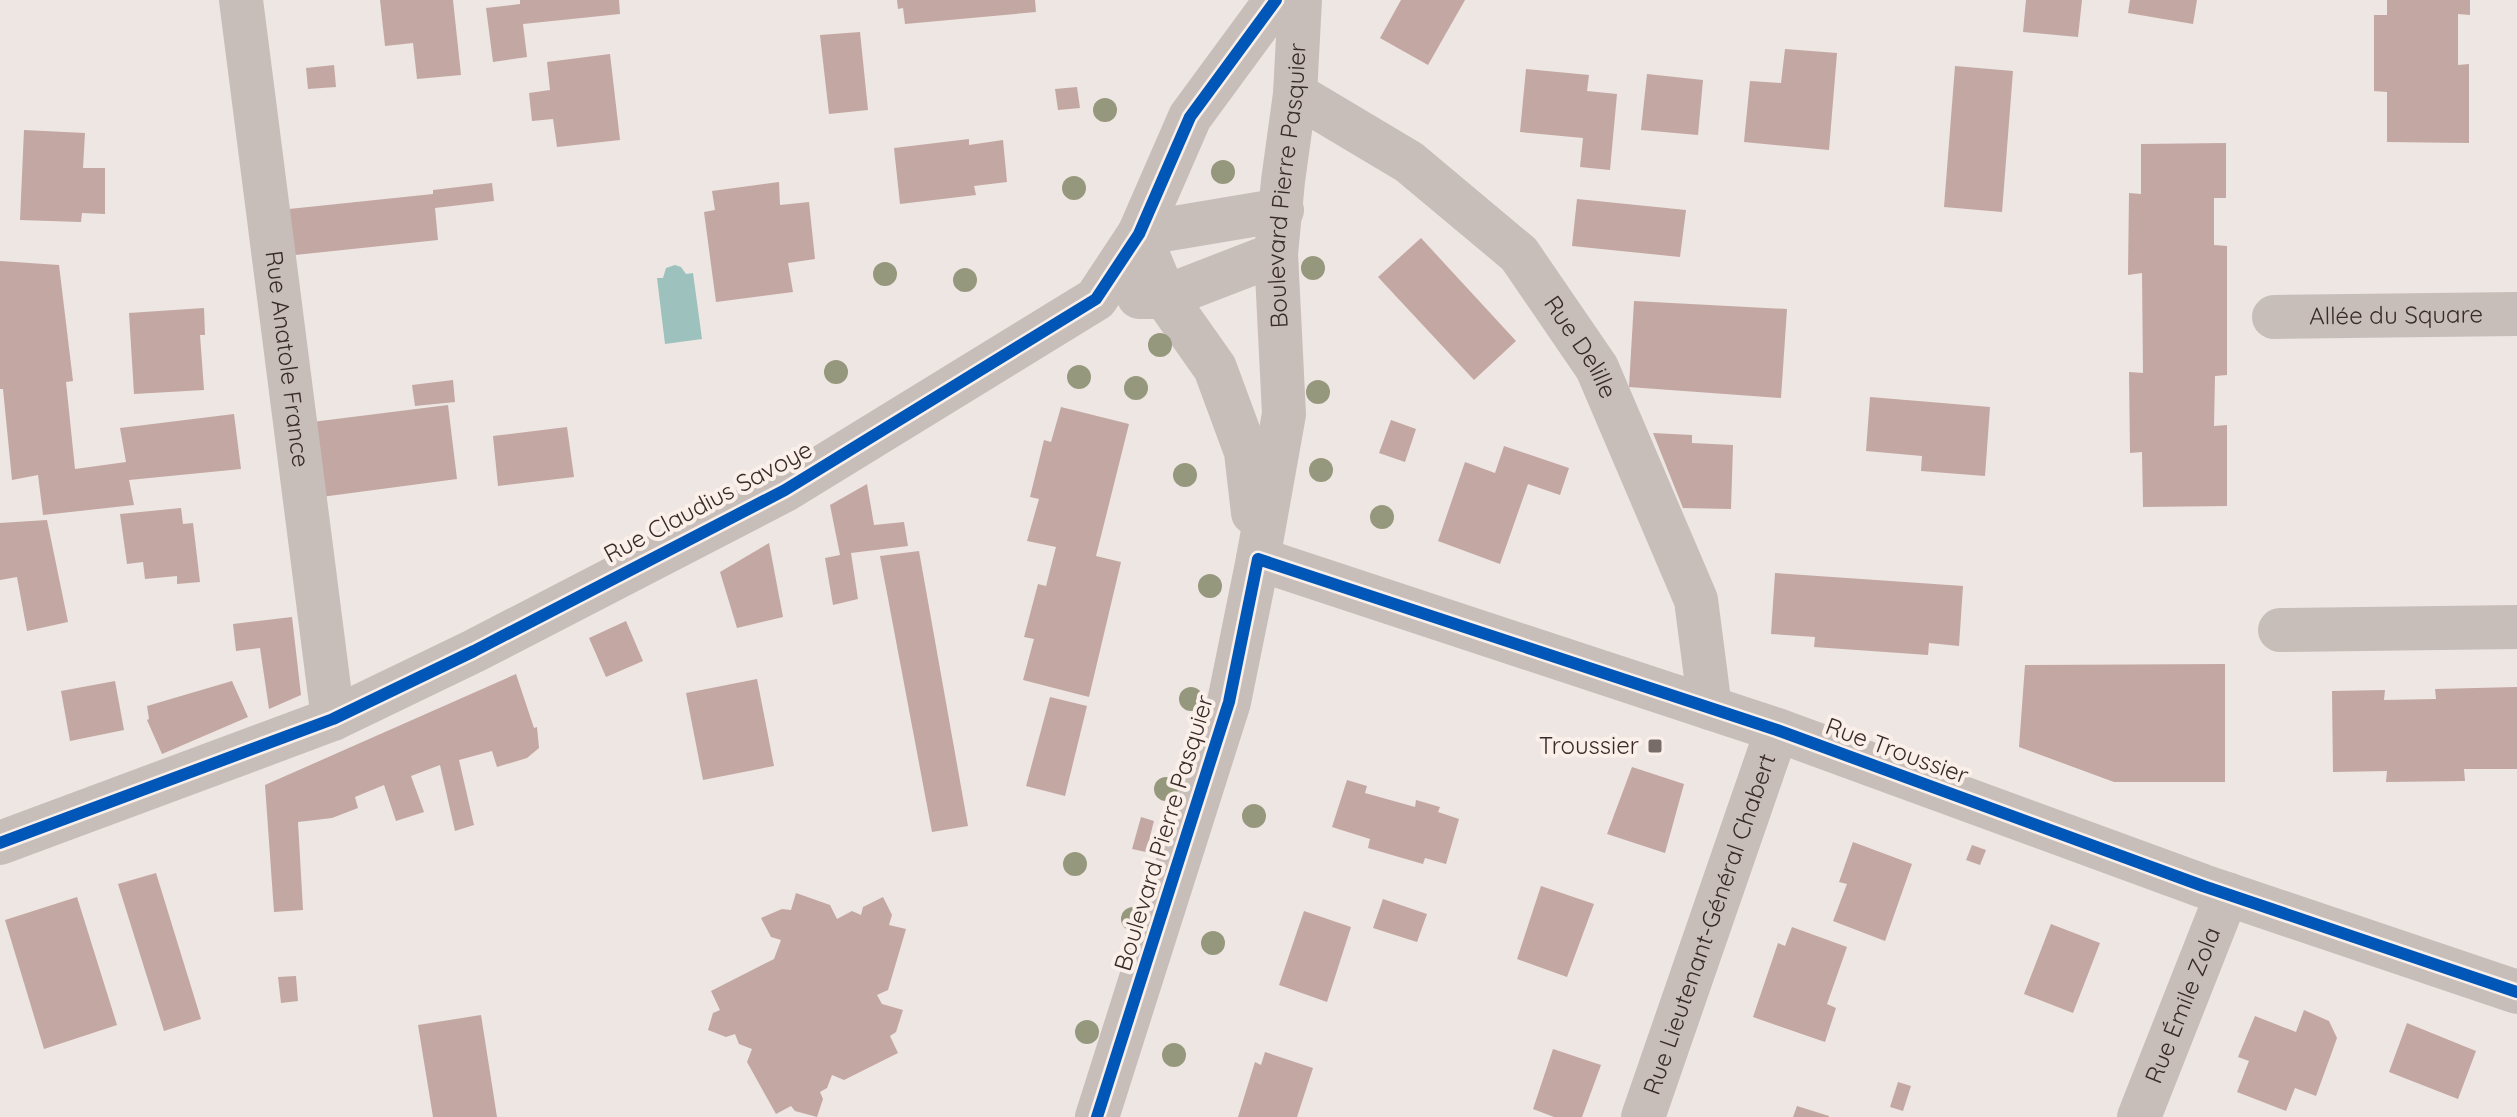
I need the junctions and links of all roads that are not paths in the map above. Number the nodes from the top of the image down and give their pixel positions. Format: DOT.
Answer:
graph roads {
  1 [pos="241,0"];
  2 [pos="1276,0"];
  3 [pos="1300,0"];
  4 [pos="1295,94"];
  5 [pos="1282,210"];
  6 [pos="1139,234"];
  7 [pos="1276,254"];
  8 [pos="1165,297"];
  9 [pos="1096,299"];
  10 [pos="2517,314"];
  11 [pos="2274,317"];
  12 [pos="1258,559"];
  13 [pos="2517,627"];
  14 [pos="2280,630"];
  15 [pos="1710,708"];
  16 [pos="333,719"];
  17 [pos="1777,730"];
  18 [pos="0,843"];
  19 [pos="2227,894"];
  20 [pos="2517,992"];
  21 [pos="1097,1117"];
  22 [pos="1643,1117"];
  23 [pos="2139,1117"];
  1 -- 16 [label="street, Rue Anatole France"];
  2 -- 6 [label="street, Rue Claudius Savoye"];
  3 -- 4 [label="street, Boulevard Pierre Pasquier"];
  4 -- 5 [label="street, Boulevard Pierre Pasquier"];
  4 -- 15 [label="street, Rue Delille"];
  5 -- 6 [label="street"];
  5 -- 7 [label="street, Boulevard Pierre Pasquier"];
  6 -- 8 [label="street, Boulevard Pierre Pasquier"];
  6 -- 9 [label="street, Rue Claudius Savoye"];
  7 -- 8 [label="street, Rue Claudius Savoye"];
  7 -- 12 [label="street, Boulevard Pierre Pasquier"];
  8 -- 9 [label="street, Rue Claudius Savoye"];
  8 -- 12 [label="street, Boulevard Pierre Pasquier"];
  9 -- 16 [label="street, Rue Claudius Savoye"];
  10 -- 11 [label="street, Allée du Square"];
  12 -- 15 [label="street, Rue Troussier"];
  12 -- 21 [label="street, Boulevard Pierre Pasquier"];
  13 -- 14 [label="street"];
  15 -- 17 [label="street, Rue Troussier"];
  16 -- 18 [label="street, Rue Claudius Savoye"];
  17 -- 19 [label="street, Rue Troussier"];
  17 -- 22 [label="street, Rue Lieutenant-Général Chabert"];
  19 -- 20 [label="street, Rue Troussier"];
  19 -- 23 [label="street, Rue Émile Zola"];
}
